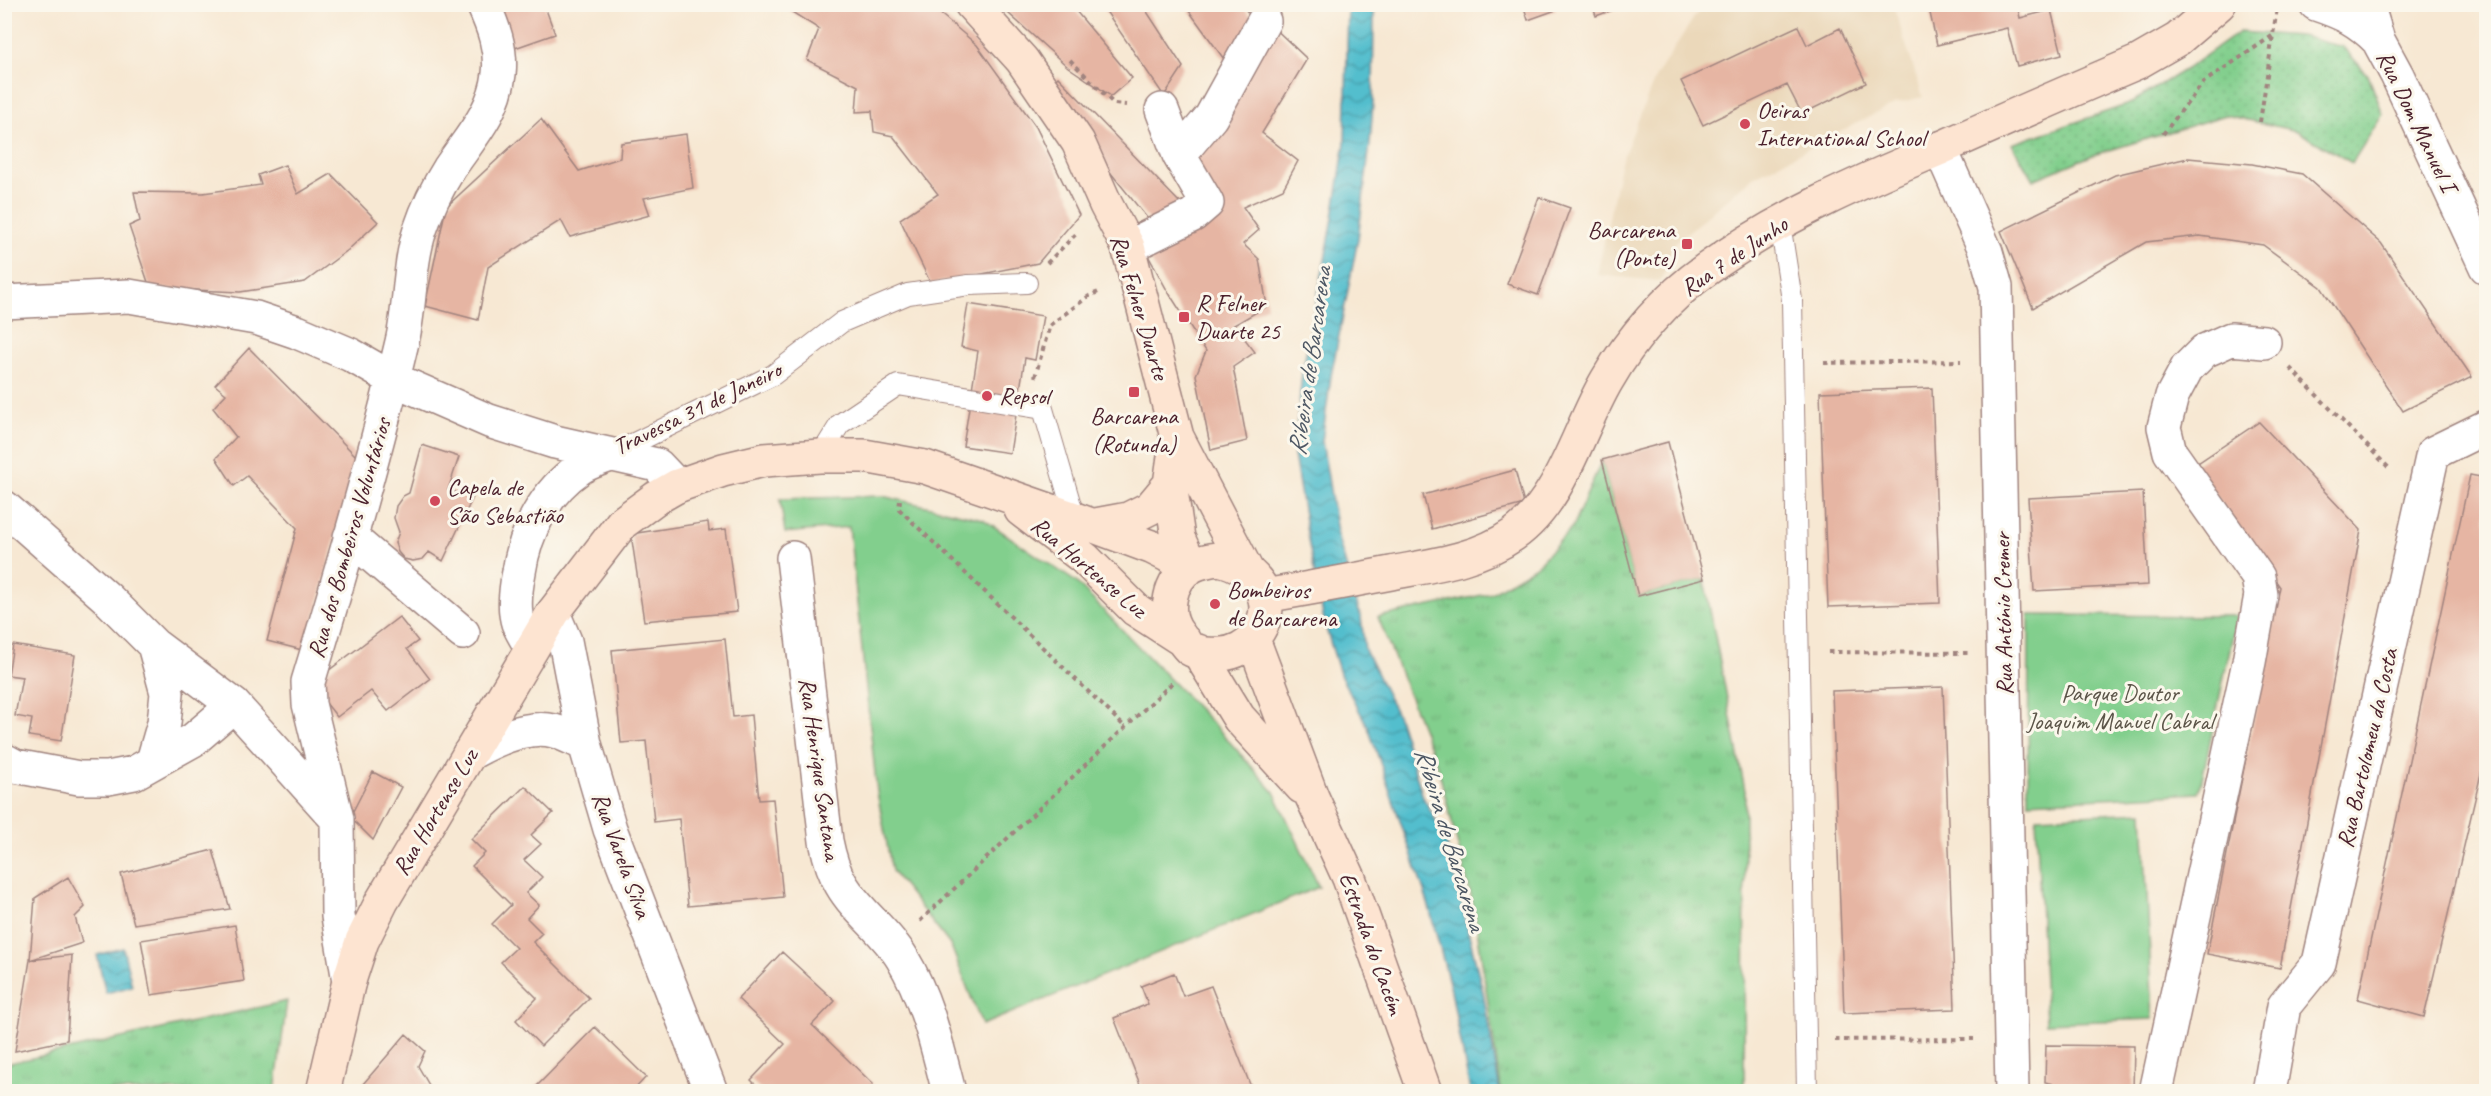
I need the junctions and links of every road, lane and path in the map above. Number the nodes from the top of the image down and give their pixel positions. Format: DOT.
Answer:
graph roads {
  1 [pos="483,4"];
  2 [pos="970,4"];
  3 [pos="2219,4"];
  4 [pos="2278,4"];
  5 [pos="2316,4"];
  6 [pos="2367,4"];
  7 [pos="1264,21"];
  8 [pos="2275,34"];
  9 [pos="2378,40"];
  10 [pos="1064,54"];
  11 [pos="1162,110"];
  12 [pos="2260,122"];
  13 [pos="2163,134"];
  14 [pos="1940,148"];
  15 [pos="1179,154"];
  16 [pos="1106,205"];
  17 [pos="1780,223"];
  18 [pos="1128,247"];
  19 [pos="2487,267"];
  20 [pos="1027,283"];
  21 [pos="1089,296"];
  22 [pos="4,302"];
  23 [pos="2264,342"];
  24 [pos="1998,361"];
  25 [pos="1793,363"];
  26 [pos="393,380"];
  27 [pos="1026,406"];
  28 [pos="2487,427"];
  29 [pos="1177,437"];
  30 [pos="610,455"];
  31 [pos="820,456"];
  32 [pos="904,464"];
  33 [pos="1170,484"];
  34 [pos="676,486"];
  35 [pos="995,491"];
  36 [pos="2422,501"];
  37 [pos="4,507"];
  38 [pos="1082,522"];
  39 [pos="350,537"];
  40 [pos="793,558"];
  41 [pos="1189,568"];
  42 [pos="1246,568"];
  43 [pos="1264,596"];
  44 [pos="553,613"];
  45 [pos="463,633"];
  46 [pos="1253,639"];
  47 [pos="154,645"];
  48 [pos="1191,646"];
  49 [pos="531,647"];
  50 [pos="1798,652"];
  51 [pos="2004,653"];
  52 [pos="1180,691"];
  53 [pos="234,705"];
  54 [pos="1125,727"];
  55 [pos="585,744"];
  56 [pos="469,754"];
  57 [pos="4,760"];
  58 [pos="153,761"];
  59 [pos="1312,797"];
  60 [pos="336,819"];
  61 [pos="894,946"];
  62 [pos="349,981"];
  63 [pos="2011,1039"];
  64 [pos="1806,1040"];
  65 [pos="322,1092"];
  66 [pos="711,1092"];
  67 [pos="949,1092"];
  68 [pos="1425,1092"];
  69 [pos="1807,1092"];
  70 [pos="2012,1092"];
  71 [pos="2156,1092"];
  72 [pos="2269,1092"];
  1 -- 26 [label="street, Rua dos Bombeiros Voluntários"];
  2 -- 16 [label="main road, Rua Felner Duarte"];
  3 -- 14 [label="main road, Rua 7 de Junho"];
  4 -- 8 [label="path"];
  5 -- 9 [label="street, Rua Dom Manuel I"];
  6 -- 9 [label="street, Rua Dom Manuel I"];
  7 -- 15 [label="street"];
  8 -- 12 [label="path"];
  8 -- 13 [label="path"];
  9 -- 19 [label="street, Rua Dom Manuel I"];
  10 -- 11 [label="path"];
  11 -- 15 [label="street"];
  14 -- 17 [label="main road, Rua 7 de Junho"];
  14 -- 24 [label="street, Rua António Cremer"];
  15 -- 18 [label="street"];
  16 -- 18 [label="main road, Rua Felner Duarte"];
  16 -- 20 [label="path"];
  17 -- 25 [label="lane"];
  17 -- 43 [label="main road, Rua 7 de Junho"];
  18 -- 29 [label="main road, Rua Felner Duarte"];
  20 -- 30 [label="lane, Travessa 31 de Janeiro"];
  21 -- 27 [label="path"];
  22 -- 26 [label="street, Travessa 31 de Janeiro"];
  23 -- 36 [label="path"];
  23 -- 71 [label="street"];
  24 -- 25 [label="path"];
  24 -- 51 [label="street, Rua António Cremer"];
  25 -- 50 [label="lane"];
  26 -- 30 [label="street, Travessa 31 de Janeiro"];
  26 -- 39 [label="street, Rua dos Bombeiros Voluntários"];
  27 -- 31 [label="lane"];
  27 -- 38 [label="lane"];
  28 -- 36 [label="street, Rua Bartolomeu da Costa"];
  29 -- 33 [label="main road, Rua Felner Duarte"];
  29 -- 42 [label="main road, Rua Felner Duarte"];
  30 -- 34 [label="street"];
  30 -- 49 [label="street"];
  31 -- 32 [label="main road, Rua Hortense Luz"];
  31 -- 34 [label="main road, Rua Hortense Luz"];
  32 -- 35 [label="main road, Rua Hortense Luz"];
  32 -- 54 [label="path"];
  33 -- 38 [label="main road"];
  33 -- 41 [label="main road, Rua Felner Duarte"];
  34 -- 44 [label="main road, Rua Hortense Luz"];
  35 -- 38 [label="main road, Rua Hortense Luz"];
  35 -- 48 [label="main road, Rua Hortense Luz"];
  36 -- 72 [label="street, Rua Bartolomeu da Costa"];
  37 -- 47 [label="street"];
  38 -- 41 [label="main road, Rua Hortense Luz"];
  39 -- 45 [label="street"];
  39 -- 60 [label="street, Rua dos Bombeiros Voluntários"];
  40 -- 61 [label="street, Rua Henrique Santana"];
  41 -- 42 [label="main road"];
  41 -- 48 [label="main road"];
  42 -- 43 [label="main road"];
  43 -- 46 [label="main road"];
  44 -- 49 [label="main road, Rua Hortense Luz"];
  44 -- 55 [label="street, Rua Varela Silva"];
  46 -- 48 [label="main road"];
  46 -- 59 [label="main road, Estrada do Cacém"];
  47 -- 53 [label="street"];
  47 -- 58 [label="street"];
  48 -- 59 [label="main road, Estrada do Cacém"];
  49 -- 56 [label="main road, Rua Hortense Luz"];
  50 -- 51 [label="path"];
  50 -- 64 [label="lane"];
  51 -- 63 [label="street, Rua António Cremer"];
  52 -- 54 [label="path"];
  53 -- 58 [label="street"];
  53 -- 60 [label="street"];
  54 -- 61 [label="path"];
  55 -- 56 [label="street"];
  55 -- 66 [label="street, Rua Varela Silva"];
  56 -- 62 [label="main road, Rua Hortense Luz"];
  57 -- 58 [label="street"];
  59 -- 68 [label="main road, Estrada do Cacém"];
  60 -- 62 [label="street, Rua dos Bombeiros Voluntários"];
  61 -- 67 [label="street, Rua Henrique Santana"];
  62 -- 65 [label="main road, Rua dos Bombeiros Voluntários"];
  63 -- 64 [label="path"];
  63 -- 70 [label="street, Rua António Cremer"];
  64 -- 69 [label="lane"];
}
